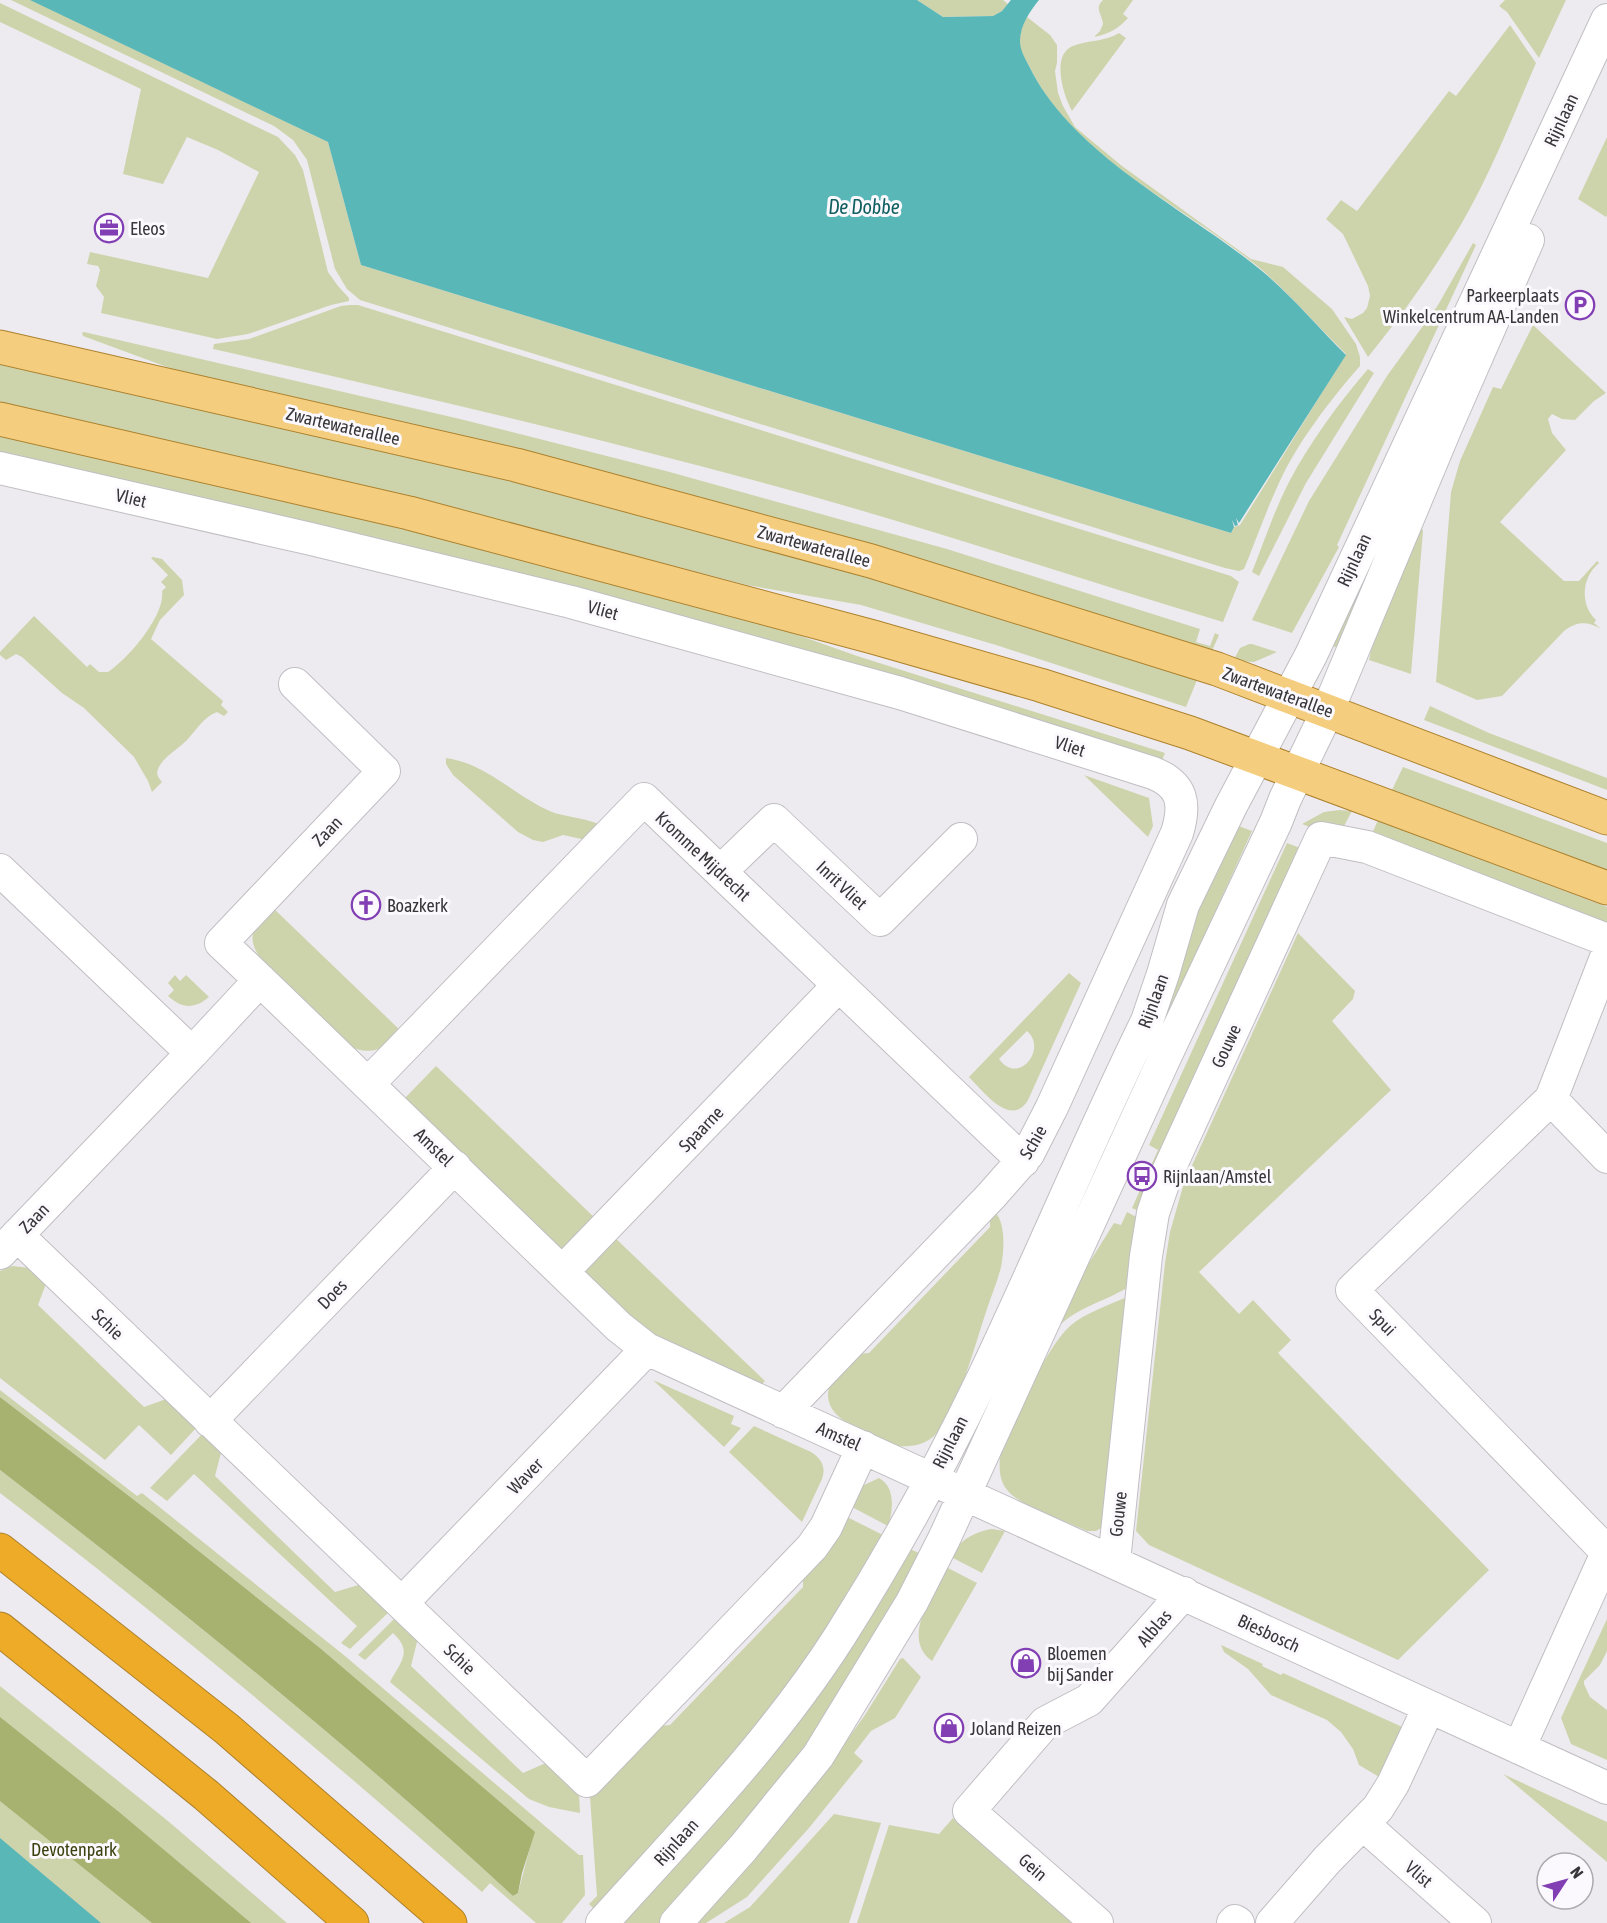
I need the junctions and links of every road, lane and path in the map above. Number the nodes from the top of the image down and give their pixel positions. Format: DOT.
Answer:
graph roads {
  1 [pos="1607,20"];
  2 [pos="1607,71"];
  3 [pos="0,347"];
  4 [pos="0,419"];
  5 [pos="0,468"];
  6 [pos="294,684"];
  7 [pos="1290,696"];
  8 [pos="1328,710"];
  9 [pos="1257,759"];
  10 [pos="1298,773"];
  11 [pos="1181,806"];
  12 [pos="1607,818"];
  13 [pos="961,839"];
  14 [pos="0,870"];
  15 [pos="721,871"];
  16 [pos="1607,888"];
  17 [pos="1607,940"];
  18 [pos="1607,955"];
  19 [pos="260,980"];
  20 [pos="838,986"];
  21 [pos="192,1053"];
  22 [pos="368,1084"];
  23 [pos="1551,1099"];
  24 [pos="1607,1157"];
  25 [pos="1023,1161"];
  26 [pos="455,1167"];
  27 [pos="8,1244"];
  28 [pos="563,1271"];
  29 [pos="647,1349"];
  30 [pos="783,1412"];
  31 [pos="210,1421"];
  32 [pos="863,1447"];
  33 [pos="931,1478"];
  34 [pos="965,1495"];
  35 [pos="0,1550"];
  36 [pos="1607,1553"];
  37 [pos="1114,1561"];
  38 [pos="1184,1593"];
  39 [pos="402,1604"];
  40 [pos="0,1629"];
  41 [pos="1429,1707"];
  42 [pos="1519,1748"];
  43 [pos="1607,1788"];
  44 [pos="969,1811"];
  45 [pos="1363,1824"];
  46 [pos="352,1923"];
  47 [pos="450,1923"];
  48 [pos="602,1923"];
  49 [pos="676,1923"];
  50 [pos="1097,1923"];
  51 [pos="1233,1923"];
  52 [pos="1238,1923"];
  53 [pos="1272,1923"];
  54 [pos="1475,1923"];
  1 -- 7 [label="street, Rijnlaan"];
  2 -- 8 [label="street, Rijnlaan"];
  3 -- 7 [label="main road, Zwartewaterallee"];
  4 -- 9 [label="main road"];
  5 -- 11 [label="street, Vliet"];
  6 -- 19 [label="street, Zaan"];
  7 -- 8 [label="main road, Zwartewaterallee"];
  7 -- 9 [label="street, Rijnlaan"];
  8 -- 10 [label="street, Rijnlaan"];
  8 -- 12 [label="main road, Zwartewaterallee"];
  9 -- 10 [label="main road"];
  9 -- 33 [label="street, Rijnlaan"];
  10 -- 16 [label="main road"];
  10 -- 34 [label="street, Rijnlaan"];
  11 -- 25 [label="street, Schie"];
  13 -- 15 [label="street, Inrit Vliet"];
  14 -- 21 [label="street"];
  15 -- 20 [label="street, Kromme Mijdrecht"];
  15 -- 22 [label="street, Kromme Mijdrecht"];
  17 -- 37 [label="street, Gouwe"];
  18 -- 23 [label="street"];
  19 -- 21 [label="street"];
  19 -- 22 [label="street, Amstel"];
  20 -- 25 [label="street, Kromme Mijdrecht"];
  20 -- 28 [label="street, Spaarne"];
  21 -- 27 [label="street, Zaan"];
  22 -- 26 [label="street, Amstel"];
  23 -- 24 [label="street"];
  23 -- 36 [label="street, Spui"];
  25 -- 30 [label="street, Schie"];
  26 -- 28 [label="street, Amstel"];
  26 -- 31 [label="street, Does"];
  27 -- 31 [label="street, Schie"];
  28 -- 29 [label="street, Amstel"];
  29 -- 30 [label="street, Amstel"];
  29 -- 39 [label="street, Waver"];
  30 -- 32 [label="street, Amstel"];
  31 -- 39 [label="street, Schie"];
  32 -- 33 [label="street, Amstel"];
  32 -- 39 [label="street, Schie"];
  33 -- 34 [label="street, Biesbosch"];
  33 -- 48 [label="street, Rijnlaan"];
  34 -- 37 [label="street, Biesbosch"];
  34 -- 49 [label="street, Rijnlaan"];
  35 -- 47 [label="highway"];
  36 -- 42 [label="street, Spui"];
  37 -- 38 [label="street, Biesbosch"];
  38 -- 41 [label="street, Biesbosch"];
  38 -- 44 [label="street, Alblas"];
  40 -- 46 [label="highway"];
  41 -- 42 [label="street, Biesbosch"];
  41 -- 45 [label="street"];
  42 -- 43 [label="street, Biesbosch"];
  44 -- 50 [label="street, Gein"];
  45 -- 53 [label="street"];
  45 -- 54 [label="street, Vlist"];
  51 -- 52 [label="street"];
}
